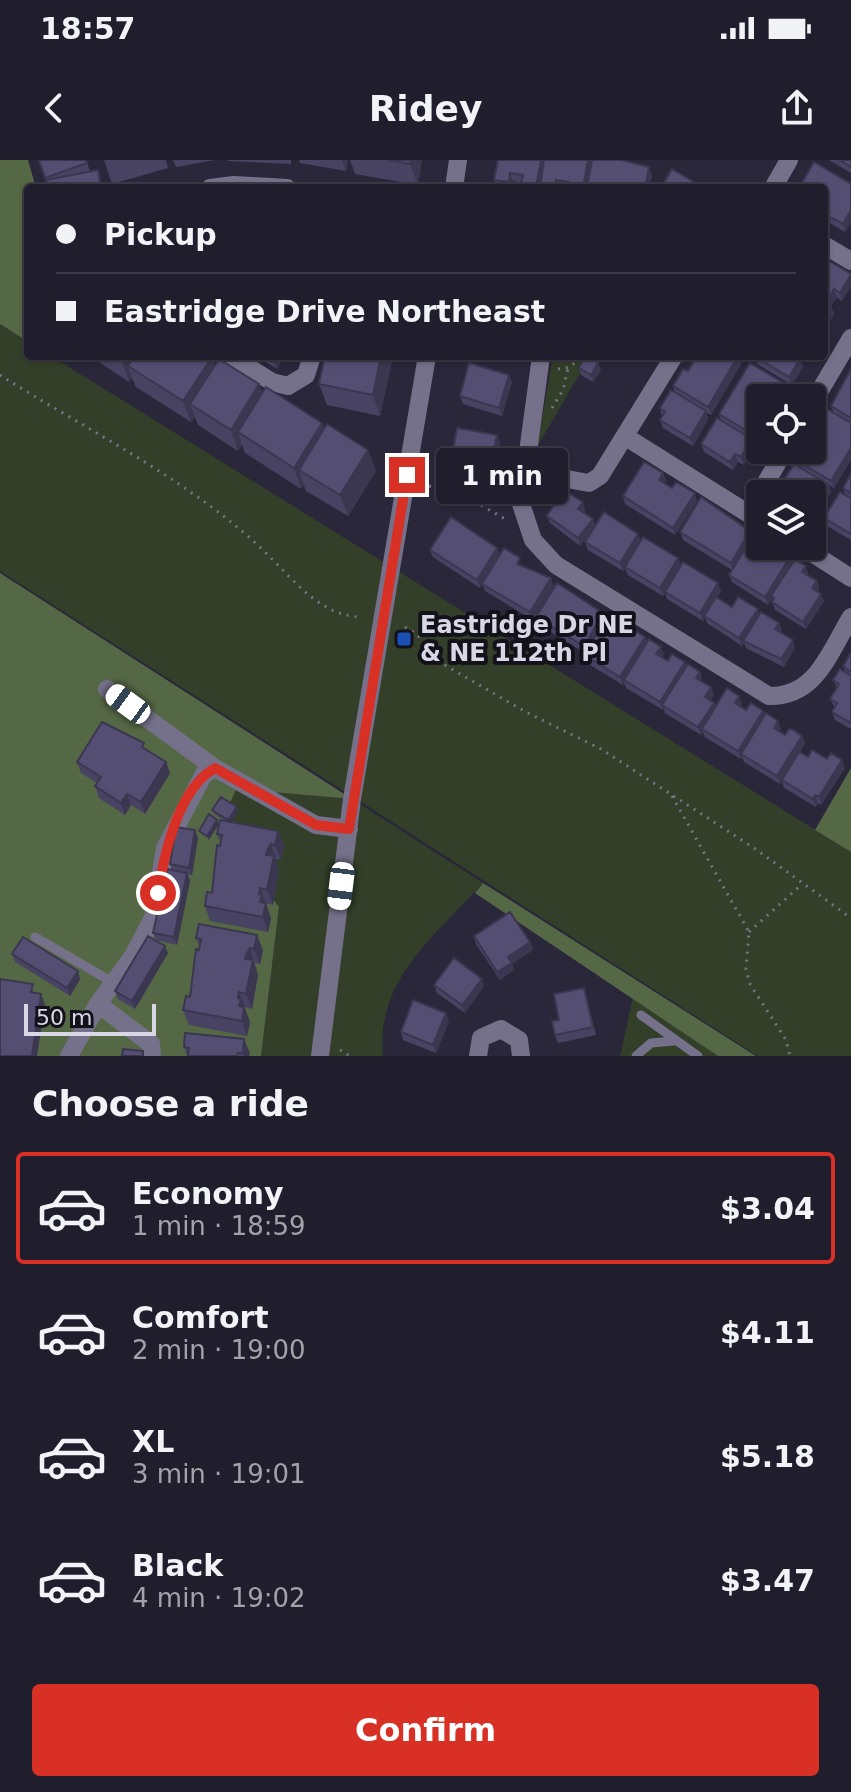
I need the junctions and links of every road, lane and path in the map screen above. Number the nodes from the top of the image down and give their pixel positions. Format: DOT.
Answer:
graph roads {
  1 [pos="458,160"];
  2 [pos="789,160"];
  3 [pos="455,184"];
  4 [pos="775,184"];
  5 [pos="828,247"];
  6 [pos="851,261"];
  7 [pos="851,338"];
  8 [pos="237,360"];
  9 [pos="311,360"];
  10 [pos="426,360"];
  11 [pos="576,360"];
  12 [pos="672,360"];
  13 [pos="545,364"];
  14 [pos="568,368"];
  15 [pos="0,375"];
  16 [pos="824,384"];
  17 [pos="543,411"];
  18 [pos="626,437"];
  19 [pos="523,471"];
  20 [pos="429,486"];
  21 [pos="746,512"];
  22 [pos="514,524"];
  23 [pos="823,560"];
  24 [pos="851,578"];
  25 [pos="359,617"];
  26 [pos="851,617"];
  27 [pos="405,627"];
  28 [pos="107,689"];
  29 [pos="215,768"];
  30 [pos="671,794"];
  31 [pos="349,829"];
  32 [pos="801,885"];
  33 [pos="851,918"];
  34 [pos="749,932"];
  35 [pos="35,937"];
  36 [pos="114,983"];
  37 [pos="98,1004"];
  38 [pos="641,1015"];
  39 [pos="678,1041"];
  40 [pos="328,1052"];
  41 [pos="69,1056"];
  42 [pos="152,1056"];
  43 [pos="350,1056"];
  44 [pos="478,1056"];
  45 [pos="521,1056"];
  46 [pos="636,1056"];
  47 [pos="698,1056"];
  48 [pos="790,1056"];
  1 -- 3 [label="street"];
  2 -- 4 [label="street"];
  5 -- 6 [label="street"];
  7 -- 16 [label="street"];
  8 -- 9 [label="street"];
  10 -- 31 [label="street"];
  11 -- 14 [label="path"];
  12 -- 18 [label="street"];
  13 -- 14 [label="path"];
  13 -- 19 [label="street"];
  14 -- 17 [label="path"];
  15 -- 25 [label="path"];
  18 -- 19 [label="street"];
  18 -- 21 [label="street"];
  19 -- 26 [label="street"];
  20 -- 22 [label="path"];
  23 -- 24 [label="street"];
  27 -- 30 [label="path"];
  28 -- 29 [label="street"];
  29 -- 31 [label="street"];
  29 -- 36 [label="street"];
  30 -- 32 [label="path"];
  30 -- 34 [label="path"];
  31 -- 40 [label="street"];
  32 -- 33 [label="path"];
  32 -- 34 [label="path"];
  34 -- 48 [label="path"];
  35 -- 36 [label="lane"];
  36 -- 37 [label="street"];
  37 -- 41 [label="street"];
  37 -- 42 [label="street"];
  38 -- 39 [label="lane"];
  39 -- 46 [label="lane"];
  39 -- 47 [label="lane"];
  40 -- 43 [label="path"];
  44 -- 45 [label="street"];
}
